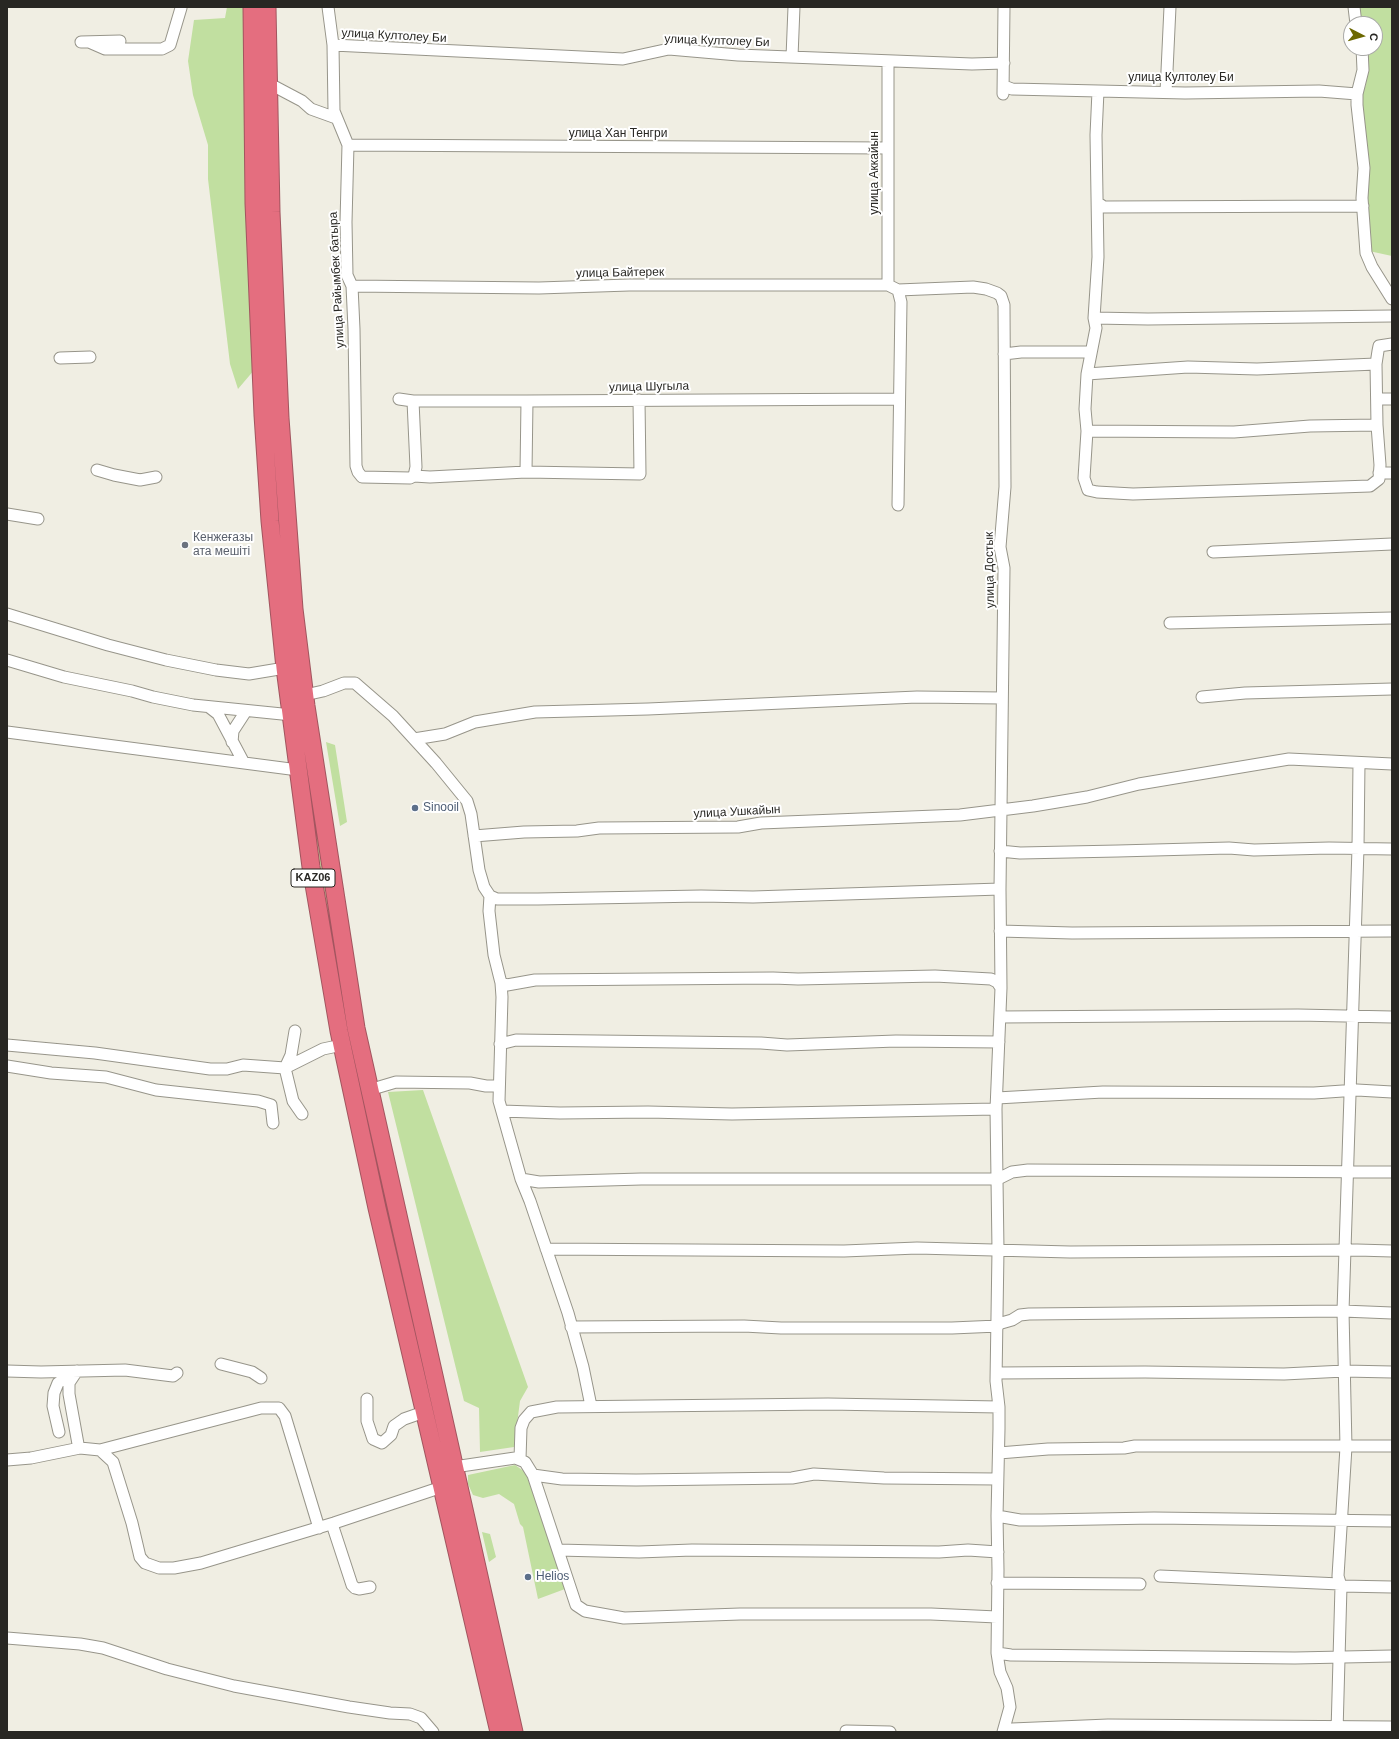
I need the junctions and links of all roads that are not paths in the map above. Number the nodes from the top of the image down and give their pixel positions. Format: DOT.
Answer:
graph roads {
  1 [pos="252,7"];
  2 [pos="267,7"];
  3 [pos="328,7"];
  4 [pos="794,7"];
  5 [pos="1004,7"];
  6 [pos="1170,7"];
  7 [pos="181,8"];
  8 [pos="120,41"];
  9 [pos="333,45"];
  10 [pos="1362,56"];
  11 [pos="792,57"];
  12 [pos="888,61"];
  13 [pos="1004,63"];
  14 [pos="268,83"];
  15 [pos="1098,90"];
  16 [pos="1166,92"];
  17 [pos="1357,94"];
  18 [pos="336,118"];
  19 [pos="348,145"];
  20 [pos="888,148"];
  21 [pos="1098,203"];
  22 [pos="1362,206"];
  23 [pos="352,286"];
  24 [pos="893,288"];
  25 [pos="1392,299"];
  26 [pos="1004,305"];
  27 [pos="1392,316"];
  28 [pos="1094,318"];
  29 [pos="1392,344"];
  30 [pos="1091,352"];
  31 [pos="1004,354"];
  32 [pos="90,357"];
  33 [pos="60,358"];
  34 [pos="1376,364"];
  35 [pos="1087,374"];
  36 [pos="399,398"];
  37 [pos="899,398"];
  38 [pos="1377,399"];
  39 [pos="1392,399"];
  40 [pos="639,400"];
  41 [pos="413,401"];
  42 [pos="527,401"];
  43 [pos="1377,425"];
  44 [pos="1087,431"];
  45 [pos="97,470"];
  46 [pos="526,472"];
  47 [pos="1379,473"];
  48 [pos="1392,473"];
  49 [pos="156,476"];
  50 [pos="414,476"];
  51 [pos="898,505"];
  52 [pos="7,514"];
  53 [pos="38,519"];
  54 [pos="1392,544"];
  55 [pos="1213,552"];
  56 [pos="7,614"];
  57 [pos="1392,618"];
  58 [pos="1170,622"];
  59 [pos="7,660"];
  60 [pos="285,668"];
  61 [pos="1392,689"];
  62 [pos="1202,697"];
  63 [pos="1002,698"];
  64 [pos="298,706"];
  65 [pos="208,707"];
  66 [pos="246,711"];
  67 [pos="7,732"];
  68 [pos="414,739"];
  69 [pos="232,742"];
  70 [pos="244,763"];
  71 [pos="1359,763"];
  72 [pos="1392,764"];
  73 [pos="298,770"];
  74 [pos="1000,810"];
  75 [pos="474,836"];
  76 [pos="1358,848"];
  77 [pos="1392,849"];
  78 [pos="1000,851"];
  79 [pos="1000,889"];
  80 [pos="490,896"];
  81 [pos="1000,931"];
  82 [pos="1355,931"];
  83 [pos="1392,931"];
  84 [pos="500,983"];
  85 [pos="1001,988"];
  86 [pos="1352,1016"];
  87 [pos="1000,1017"];
  88 [pos="1392,1017"];
  89 [pos="295,1031"];
  90 [pos="998,1042"];
  91 [pos="500,1044"];
  92 [pos="7,1045"];
  93 [pos="342,1045"];
  94 [pos="7,1066"];
  95 [pos="285,1068"];
  96 [pos="498,1086"];
  97 [pos="369,1090"];
  98 [pos="1349,1091"];
  99 [pos="1392,1092"];
  100 [pos="997,1104"];
  101 [pos="502,1111"];
  102 [pos="302,1114"];
  103 [pos="273,1123"];
  104 [pos="1347,1172"];
  105 [pos="1392,1172"];
  106 [pos="521,1179"];
  107 [pos="998,1179"];
  108 [pos="546,1249"];
  109 [pos="998,1250"];
  110 [pos="1345,1251"];
  111 [pos="1392,1251"];
  112 [pos="1343,1311"];
  113 [pos="1392,1313"];
  114 [pos="998,1325"];
  115 [pos="571,1327"];
  116 [pos="221,1364"];
  117 [pos="7,1371"];
  118 [pos="77,1371"];
  119 [pos="1344,1371"];
  120 [pos="1392,1372"];
  121 [pos="177,1373"];
  122 [pos="996,1373"];
  123 [pos="260,1378"];
  124 [pos="367,1399"];
  125 [pos="591,1406"];
  126 [pos="999,1407"];
  127 [pos="424,1412"];
  128 [pos="59,1432"];
  129 [pos="78,1444"];
  130 [pos="1392,1446"];
  131 [pos="1346,1447"];
  132 [pos="100,1450"];
  133 [pos="999,1453"];
  134 [pos="520,1459"];
  135 [pos="7,1460"];
  136 [pos="454,1467"];
  137 [pos="533,1475"];
  138 [pos="997,1479"];
  139 [pos="442,1487"];
  140 [pos="997,1516"];
  141 [pos="1342,1521"];
  142 [pos="1392,1521"];
  143 [pos="332,1524"];
  144 [pos="319,1528"];
  145 [pos="558,1550"];
  146 [pos="998,1552"];
  147 [pos="1160,1576"];
  148 [pos="997,1583"];
  149 [pos="1140,1584"];
  150 [pos="1341,1585"];
  151 [pos="370,1587"];
  152 [pos="1392,1587"];
  153 [pos="997,1617"];
  154 [pos="7,1638"];
  155 [pos="997,1653"];
  156 [pos="1339,1656"];
  157 [pos="1392,1656"];
  158 [pos="1392,1727"];
  159 [pos="1337,1729"];
  160 [pos="846,1731"];
  161 [pos="433,1732"];
  162 [pos="499,1732"];
  163 [pos="514,1732"];
  164 [pos="890,1732"];
  165 [pos="1003,1732"];
  1 -- 60 [label="highway, KАZ06"];
  2 -- 14 [label="highway, KАZ06"];
  3 -- 9 [label="street, улица Райымбек батыра"];
  4 -- 11 [label="street"];
  5 -- 13 [label="street"];
  6 -- 16 [label="street"];
  7 -- 8 [label="street"];
  9 -- 11 [label="street, улица Култолеу Би"];
  9 -- 18 [label="street, улица Райымбек батыра"];
  10 -- 17 [label="street"];
  11 -- 12 [label="street, улица Култолеу Би"];
  12 -- 13 [label="street, улица Култолеу Би"];
  12 -- 20 [label="street, улица Аккайын"];
  13 -- 15 [label="street, улица Култолеу Би"];
  14 -- 18 [label="street"];
  14 -- 64 [label="highway, KАZ06"];
  15 -- 16 [label="street, улица Култолеу Би"];
  15 -- 21 [label="street"];
  16 -- 17 [label="street, улица Култолеу Би"];
  17 -- 22 [label="street"];
  18 -- 19 [label="street, улица Райымбек батыра"];
  19 -- 20 [label="street, улица Хан Тенгри"];
  19 -- 23 [label="street, улица Райымбек батыра"];
  20 -- 24 [label="street, улица Аккайын"];
  21 -- 22 [label="street"];
  21 -- 28 [label="street"];
  22 -- 25 [label="street"];
  23 -- 24 [label="street, улица Байтерек"];
  23 -- 50 [label="street, улица Райымбек батыра"];
  24 -- 26 [label="street, улица Байтерек"];
  24 -- 37 [label="street, улица Аккайын"];
  26 -- 31 [label="street, улица Достык"];
  27 -- 28 [label="street"];
  28 -- 30 [label="street"];
  29 -- 34 [label="street"];
  30 -- 31 [label="street"];
  30 -- 35 [label="street"];
  31 -- 63 [label="street, улица Достык"];
  32 -- 33 [label="street"];
  34 -- 35 [label="street"];
  34 -- 38 [label="street"];
  35 -- 44 [label="street"];
  36 -- 41 [label="street, улица Шугыла"];
  37 -- 40 [label="street, улица Шугыла"];
  37 -- 51 [label="street, улица Аккайын"];
  38 -- 39 [label="street"];
  38 -- 43 [label="street"];
  40 -- 42 [label="street, улица Шугыла"];
  40 -- 46 [label="street"];
  41 -- 42 [label="street, улица Шугыла"];
  41 -- 50 [label="street"];
  42 -- 46 [label="street"];
  43 -- 44 [label="street"];
  43 -- 47 [label="street"];
  44 -- 47 [label="street"];
  45 -- 49 [label="street"];
  46 -- 50 [label="street"];
  47 -- 48 [label="street"];
  52 -- 53 [label="street"];
  54 -- 55 [label="street"];
  56 -- 60 [label="street"];
  57 -- 58 [label="street"];
  59 -- 65 [label="street"];
  60 -- 64 [label="highway, KАZ06"];
  61 -- 62 [label="street"];
  63 -- 68 [label="street"];
  63 -- 74 [label="street, улица Достык"];
  64 -- 66 [label="street"];
  64 -- 68 [label="street"];
  64 -- 73 [label="highway, KАZ06"];
  64 -- 97 [label="highway, KАZ06"];
  65 -- 66 [label="street"];
  65 -- 69 [label="street"];
  66 -- 69 [label="street"];
  67 -- 70 [label="street"];
  68 -- 75 [label="street"];
  69 -- 70 [label="street"];
  70 -- 73 [label="street"];
  71 -- 72 [label="street, улица Ушкайын"];
  71 -- 74 [label="street, улица Ушкайын"];
  71 -- 76 [label="street"];
  73 -- 93 [label="highway, KАZ06"];
  74 -- 75 [label="street, улица Ушкайын"];
  74 -- 78 [label="street, улица Достык"];
  75 -- 80 [label="street"];
  76 -- 77 [label="street"];
  76 -- 78 [label="street"];
  76 -- 82 [label="street"];
  78 -- 79 [label="street, улица Достык"];
  79 -- 80 [label="street"];
  79 -- 81 [label="street, улица Достык"];
  80 -- 84 [label="street"];
  81 -- 82 [label="street"];
  81 -- 85 [label="street, улица Достык"];
  82 -- 83 [label="street"];
  82 -- 86 [label="street"];
  84 -- 85 [label="street"];
  84 -- 91 [label="street"];
  85 -- 87 [label="street, улица Достык"];
  86 -- 87 [label="street"];
  86 -- 88 [label="street"];
  86 -- 98 [label="street"];
  87 -- 90 [label="street, улица Достык"];
  89 -- 95 [label="street"];
  90 -- 91 [label="street"];
  90 -- 100 [label="street, улица Достык"];
  91 -- 96 [label="street"];
  92 -- 95 [label="street"];
  93 -- 95 [label="street"];
  93 -- 127 [label="highway, KАZ06"];
  94 -- 103 [label="street"];
  95 -- 102 [label="street"];
  96 -- 97 [label="street"];
  96 -- 101 [label="street"];
  97 -- 136 [label="highway, KАZ06"];
  98 -- 99 [label="street"];
  98 -- 100 [label="street"];
  98 -- 104 [label="street"];
  100 -- 101 [label="street"];
  100 -- 107 [label="street, улица Достык"];
  101 -- 106 [label="street"];
  104 -- 105 [label="street"];
  104 -- 107 [label="street"];
  104 -- 110 [label="street"];
  106 -- 107 [label="street"];
  106 -- 108 [label="street"];
  107 -- 109 [label="street, улица Достык"];
  108 -- 109 [label="street"];
  108 -- 115 [label="street"];
  109 -- 110 [label="street"];
  109 -- 114 [label="street, улица Достык"];
  110 -- 111 [label="street"];
  110 -- 112 [label="street"];
  112 -- 113 [label="street"];
  112 -- 114 [label="street"];
  112 -- 119 [label="street"];
  114 -- 115 [label="street"];
  114 -- 122 [label="street, улица Достык"];
  115 -- 125 [label="street"];
  116 -- 123 [label="street"];
  117 -- 118 [label="street"];
  118 -- 121 [label="street"];
  118 -- 128 [label="street"];
  118 -- 129 [label="street"];
  119 -- 120 [label="street"];
  119 -- 122 [label="street"];
  119 -- 131 [label="street"];
  122 -- 126 [label="street, улица Достык"];
  124 -- 127 [label="street"];
  125 -- 126 [label="street"];
  125 -- 134 [label="street"];
  126 -- 133 [label="street, улица Достык"];
  127 -- 139 [label="highway, KАZ06"];
  130 -- 131 [label="street"];
  131 -- 133 [label="street"];
  131 -- 141 [label="street"];
  132 -- 135 [label="street"];
  132 -- 144 [label="street"];
  132 -- 144 [label="street"];
  133 -- 138 [label="street, улица Достык"];
  134 -- 136 [label="street"];
  134 -- 137 [label="street"];
  136 -- 163 [label="highway, KАZ06"];
  137 -- 138 [label="street"];
  137 -- 145 [label="street"];
  138 -- 140 [label="street, улица Достык"];
  139 -- 143 [label="street"];
  139 -- 162 [label="highway, KАZ06"];
  140 -- 141 [label="street"];
  140 -- 146 [label="street, улица Достык"];
  141 -- 142 [label="street"];
  141 -- 150 [label="street"];
  143 -- 144 [label="street"];
  143 -- 151 [label="street"];
  145 -- 146 [label="street"];
  145 -- 153 [label="street"];
  146 -- 148 [label="street, улица Достык"];
  147 -- 150 [label="street"];
  148 -- 149 [label="street"];
  148 -- 153 [label="street, улица Достык"];
  150 -- 152 [label="street"];
  150 -- 156 [label="street"];
  153 -- 155 [label="street, улица Достык"];
  154 -- 161 [label="street"];
  155 -- 156 [label="street"];
  155 -- 165 [label="street, улица Достык"];
  156 -- 157 [label="street"];
  156 -- 159 [label="street"];
  158 -- 159 [label="street"];
  159 -- 165 [label="street"];
  160 -- 164 [label="street"];
}
